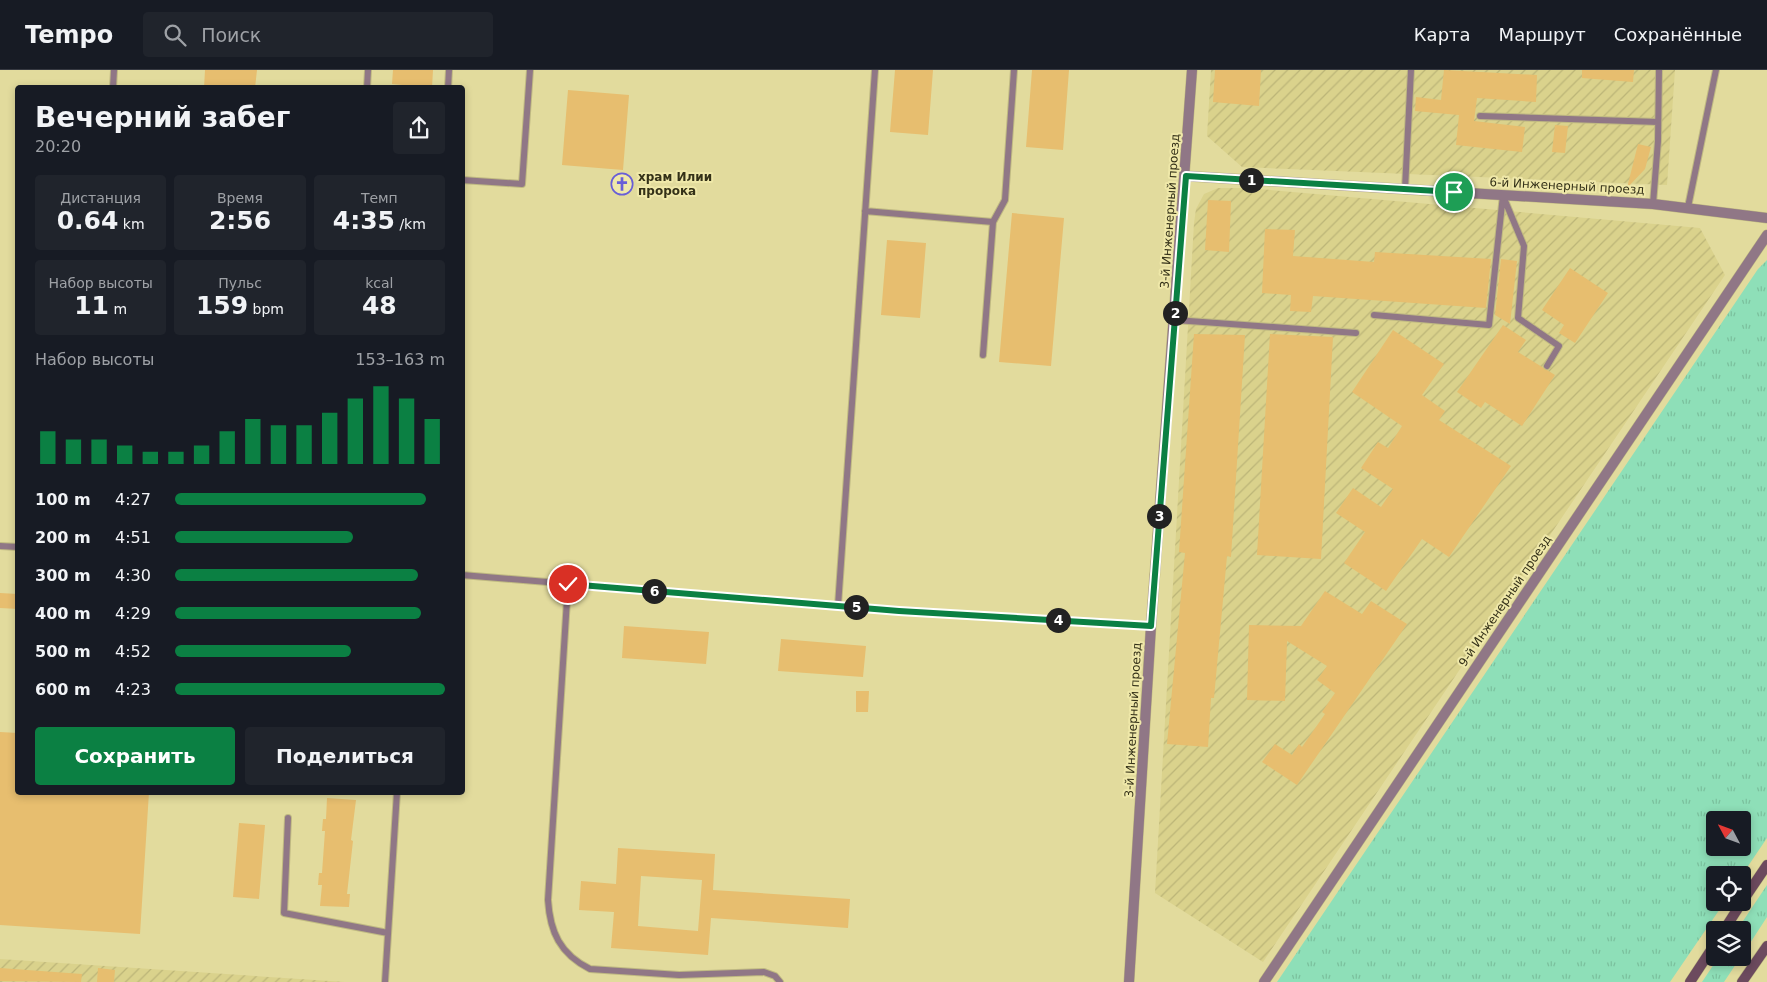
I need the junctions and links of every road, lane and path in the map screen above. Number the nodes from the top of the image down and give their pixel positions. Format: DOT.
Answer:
graph roads {
  1 [pos="114,70"];
  2 [pos="368,70"];
  3 [pos="449,70"];
  4 [pos="530,70"];
  5 [pos="875,70"];
  6 [pos="1014,70"];
  7 [pos="1192,70"];
  8 [pos="1411,70"];
  9 [pos="1659,70"];
  10 [pos="1716,70"];
  11 [pos="113,85"];
  12 [pos="367,85"];
  13 [pos="448,85"];
  14 [pos="1480,116"];
  15 [pos="1658,122"];
  16 [pos="1186,176"];
  17 [pos="465,180"];
  18 [pos="1405,189"];
  19 [pos="1503,195"];
  20 [pos="1653,204"];
  21 [pos="1688,207"];
  22 [pos="865,211"];
  23 [pos="1767,218"];
  24 [pos="994,222"];
  25 [pos="1767,235"];
  26 [pos="1374,315"];
  27 [pos="1175,320"];
  28 [pos="1356,333"];
  29 [pos="983,356"];
  30 [pos="1547,366"];
  31 [pos="0,546"];
  32 [pos="15,547"];
  33 [pos="465,575"];
  34 [pos="568,584"];
  35 [pos="838,606"];
  36 [pos="1151,626"];
  37 [pos="397,795"];
  38 [pos="288,818"];
  39 [pos="1767,866"];
  40 [pos="1751,889"];
  41 [pos="388,933"];
  42 [pos="1767,946"];
  43 [pos="1706,958"];
  44 [pos="385,982"];
  45 [pos="780,982"];
  46 [pos="1130,982"];
  47 [pos="1264,982"];
  48 [pos="1690,982"];
  49 [pos="1742,982"];
  1 -- 11 [label="lane"];
  2 -- 12 [label="lane"];
  3 -- 13 [label="lane"];
  4 -- 17 [label="lane"];
  5 -- 22 [label="lane"];
  6 -- 24 [label="lane"];
  7 -- 16 [label="street, 3-й Инженерный проезд"];
  8 -- 18 [label="lane"];
  9 -- 15 [label="lane"];
  10 -- 21 [label="lane"];
  14 -- 15 [label="lane"];
  15 -- 20 [label="lane"];
  16 -- 18 [label="street, 6-й Инженерный проезд"];
  16 -- 27 [label="street, 3-й Инженерный проезд"];
  18 -- 19 [label="street, 6-й Инженерный проезд"];
  19 -- 20 [label="street, 6-й Инженерный проезд"];
  19 -- 26 [label="lane"];
  19 -- 30 [label="lane"];
  20 -- 21 [label="street, 6-й Инженерный проезд"];
  21 -- 23 [label="street, 6-й Инженерный проезд"];
  22 -- 24 [label="lane"];
  22 -- 35 [label="lane"];
  24 -- 29 [label="lane"];
  25 -- 47 [label="street, 9-й Инженерный проезд"];
  27 -- 28 [label="lane"];
  27 -- 36 [label="street, 3-й Инженерный проезд"];
  31 -- 32 [label="lane"];
  33 -- 34 [label="lane"];
  34 -- 35 [label="lane"];
  34 -- 45 [label="lane"];
  35 -- 36 [label="lane"];
  36 -- 46 [label="street, 3-й Инженерный проезд"];
  37 -- 41 [label="lane"];
  38 -- 41 [label="lane"];
  39 -- 40 [label="main road"];
  41 -- 44 [label="lane"];
  42 -- 49 [label="main road"];
  43 -- 48 [label="main road"];
}
